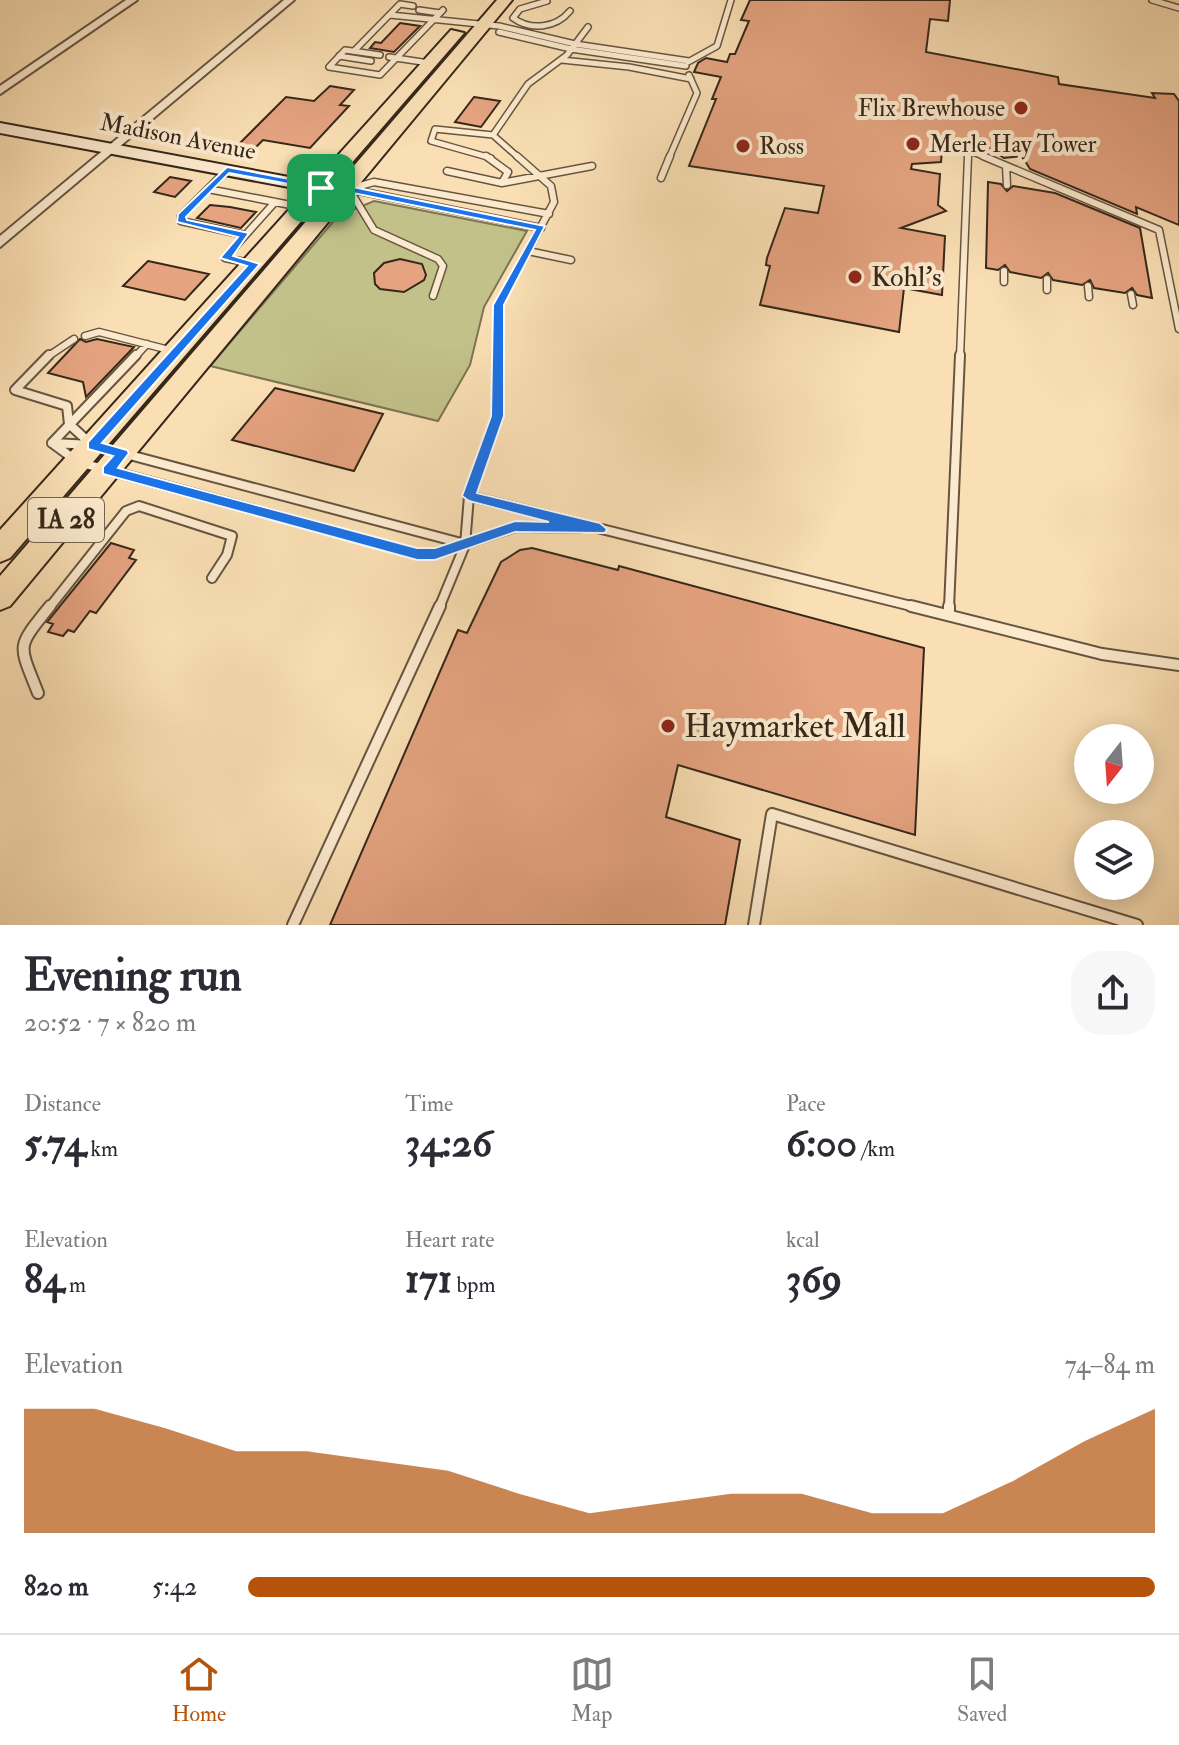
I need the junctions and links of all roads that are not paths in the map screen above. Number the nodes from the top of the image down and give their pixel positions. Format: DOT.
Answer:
graph roads {
  1 [pos="132,0"];
  2 [pos="289,0"];
  3 [pos="484,0"];
  4 [pos="505,0"];
  5 [pos="731,0"];
  6 [pos="1152,0"];
  7 [pos="547,1"];
  8 [pos="412,7"];
  9 [pos="421,8"];
  10 [pos="1179,8"];
  11 [pos="570,11"];
  12 [pos="390,15"];
  13 [pos="433,20"];
  14 [pos="476,26"];
  15 [pos="588,27"];
  16 [pos="573,47"];
  17 [pos="354,51"];
  18 [pos="380,55"];
  19 [pos="339,56"];
  20 [pos="398,58"];
  21 [pos="561,60"];
  22 [pos="371,61"];
  23 [pos="659,62"];
  24 [pos="429,63"];
  25 [pos="687,64"];
  26 [pos="629,67"];
  27 [pos="691,79"];
  28 [pos="0,91"];
  29 [pos="0,128"];
  30 [pos="493,135"];
  31 [pos="112,149"];
  32 [pos="592,166"];
  33 [pos="1006,166"];
  34 [pos="227,170"];
  35 [pos="447,171"];
  36 [pos="543,178"];
  37 [pos="661,178"];
  38 [pos="1042,181"];
  39 [pos="502,183"];
  40 [pos="1007,185"];
  41 [pos="321,188"];
  42 [pos="208,189"];
  43 [pos="348,189"];
  44 [pos="1043,191"];
  45 [pos="275,202"];
  46 [pos="304,208"];
  47 [pos="549,214"];
  48 [pos="541,228"];
  49 [pos="245,235"];
  50 [pos="0,243"];
  51 [pos="528,251"];
  52 [pos="571,260"];
  53 [pos="255,264"];
  54 [pos="1004,271"];
  55 [pos="1047,279"];
  56 [pos="1004,282"];
  57 [pos="1088,286"];
  58 [pos="1047,290"];
  59 [pos="1131,294"];
  60 [pos="433,296"];
  61 [pos="1089,297"];
  62 [pos="1133,305"];
  63 [pos="1179,329"];
  64 [pos="85,336"];
  65 [pos="74,339"];
  66 [pos="147,344"];
  67 [pos="176,351"];
  68 [pos="69,424"];
  69 [pos="52,443"];
  70 [pos="85,454"];
  71 [pos="115,462"];
  72 [pos="469,496"];
  73 [pos="600,529"];
  74 [pos="465,545"];
  75 [pos="0,550"];
  76 [pos="212,578"];
  77 [pos="0,597"];
  78 [pos="949,615"];
  79 [pos="1179,665"];
  80 [pos="38,693"];
  81 [pos="293,925"];
  82 [pos="754,925"];
  83 [pos="1137,925"];
  1 -- 28 [label="street"];
  2 -- 31 [label="street"];
  3 -- 14 [label="main road, IA 28"];
  4 -- 14 [label="main road, IA 28"];
  5 -- 25 [label="lane"];
  6 -- 10 [label="lane"];
  7 -- 11 [label="lane"];
  8 -- 12 [label="lane"];
  9 -- 13 [label="lane"];
  12 -- 13 [label="lane"];
  12 -- 17 [label="lane"];
  13 -- 14 [label="lane"];
  13 -- 20 [label="lane"];
  14 -- 16 [label="lane"];
  14 -- 24 [label="main road, IA 28"];
  14 -- 43 [label="main road, IA 28"];
  15 -- 16 [label="lane"];
  16 -- 21 [label="lane"];
  16 -- 23 [label="lane"];
  16 -- 25 [label="lane"];
  17 -- 18 [label="lane"];
  17 -- 19 [label="lane"];
  19 -- 20 [label="lane"];
  19 -- 22 [label="lane"];
  20 -- 24 [label="lane"];
  21 -- 26 [label="lane"];
  21 -- 30 [label="lane"];
  23 -- 25 [label="lane"];
  23 -- 26 [label="lane"];
  24 -- 41 [label="main road, IA 28"];
  25 -- 27 [label="lane"];
  26 -- 27 [label="lane"];
  27 -- 37 [label="lane"];
  29 -- 31 [label="street, Madison Avenue"];
  30 -- 36 [label="lane"];
  30 -- 39 [label="lane"];
  31 -- 34 [label="street, Madison Avenue"];
  31 -- 50 [label="street"];
  32 -- 36 [label="lane"];
  33 -- 38 [label="lane"];
  33 -- 40 [label="lane"];
  33 -- 78 [label="lane"];
  34 -- 41 [label="street, Madison Avenue"];
  34 -- 42 [label="lane"];
  35 -- 39 [label="lane"];
  36 -- 39 [label="lane"];
  36 -- 47 [label="lane"];
  38 -- 44 [label="lane"];
  38 -- 63 [label="lane"];
  41 -- 43 [label="street, Madison Avenue"];
  41 -- 46 [label="main road, IA 28"];
  42 -- 45 [label="lane"];
  42 -- 49 [label="lane"];
  43 -- 47 [label="lane"];
  43 -- 48 [label="lane"];
  43 -- 60 [label="lane"];
  43 -- 71 [label="main road, IA 28"];
  45 -- 46 [label="lane"];
  45 -- 49 [label="lane"];
  46 -- 53 [label="main road, IA 28"];
  47 -- 48 [label="lane"];
  48 -- 51 [label="lane"];
  49 -- 53 [label="lane"];
  51 -- 52 [label="lane"];
  51 -- 72 [label="lane"];
  53 -- 67 [label="main road, IA 28"];
  54 -- 56 [label="lane"];
  55 -- 58 [label="lane"];
  57 -- 61 [label="lane"];
  59 -- 62 [label="lane"];
  64 -- 66 [label="lane"];
  65 -- 68 [label="lane"];
  66 -- 67 [label="lane"];
  66 -- 68 [label="lane"];
  67 -- 70 [label="main road, IA 28"];
  68 -- 69 [label="lane"];
  68 -- 70 [label="lane"];
  69 -- 70 [label="lane"];
  69 -- 70 [label="lane"];
  70 -- 71 [label="lane"];
  70 -- 71 [label="lane"];
  70 -- 75 [label="main road, IA 28"];
  71 -- 74 [label="lane"];
  71 -- 74 [label="lane"];
  71 -- 77 [label="main road, IA 28"];
  72 -- 73 [label="lane"];
  72 -- 74 [label="lane"];
  73 -- 74 [label="lane"];
  73 -- 78 [label="lane"];
  74 -- 81 [label="lane"];
  76 -- 80 [label="lane"];
  78 -- 79 [label="lane"];
  82 -- 83 [label="lane"];
}
